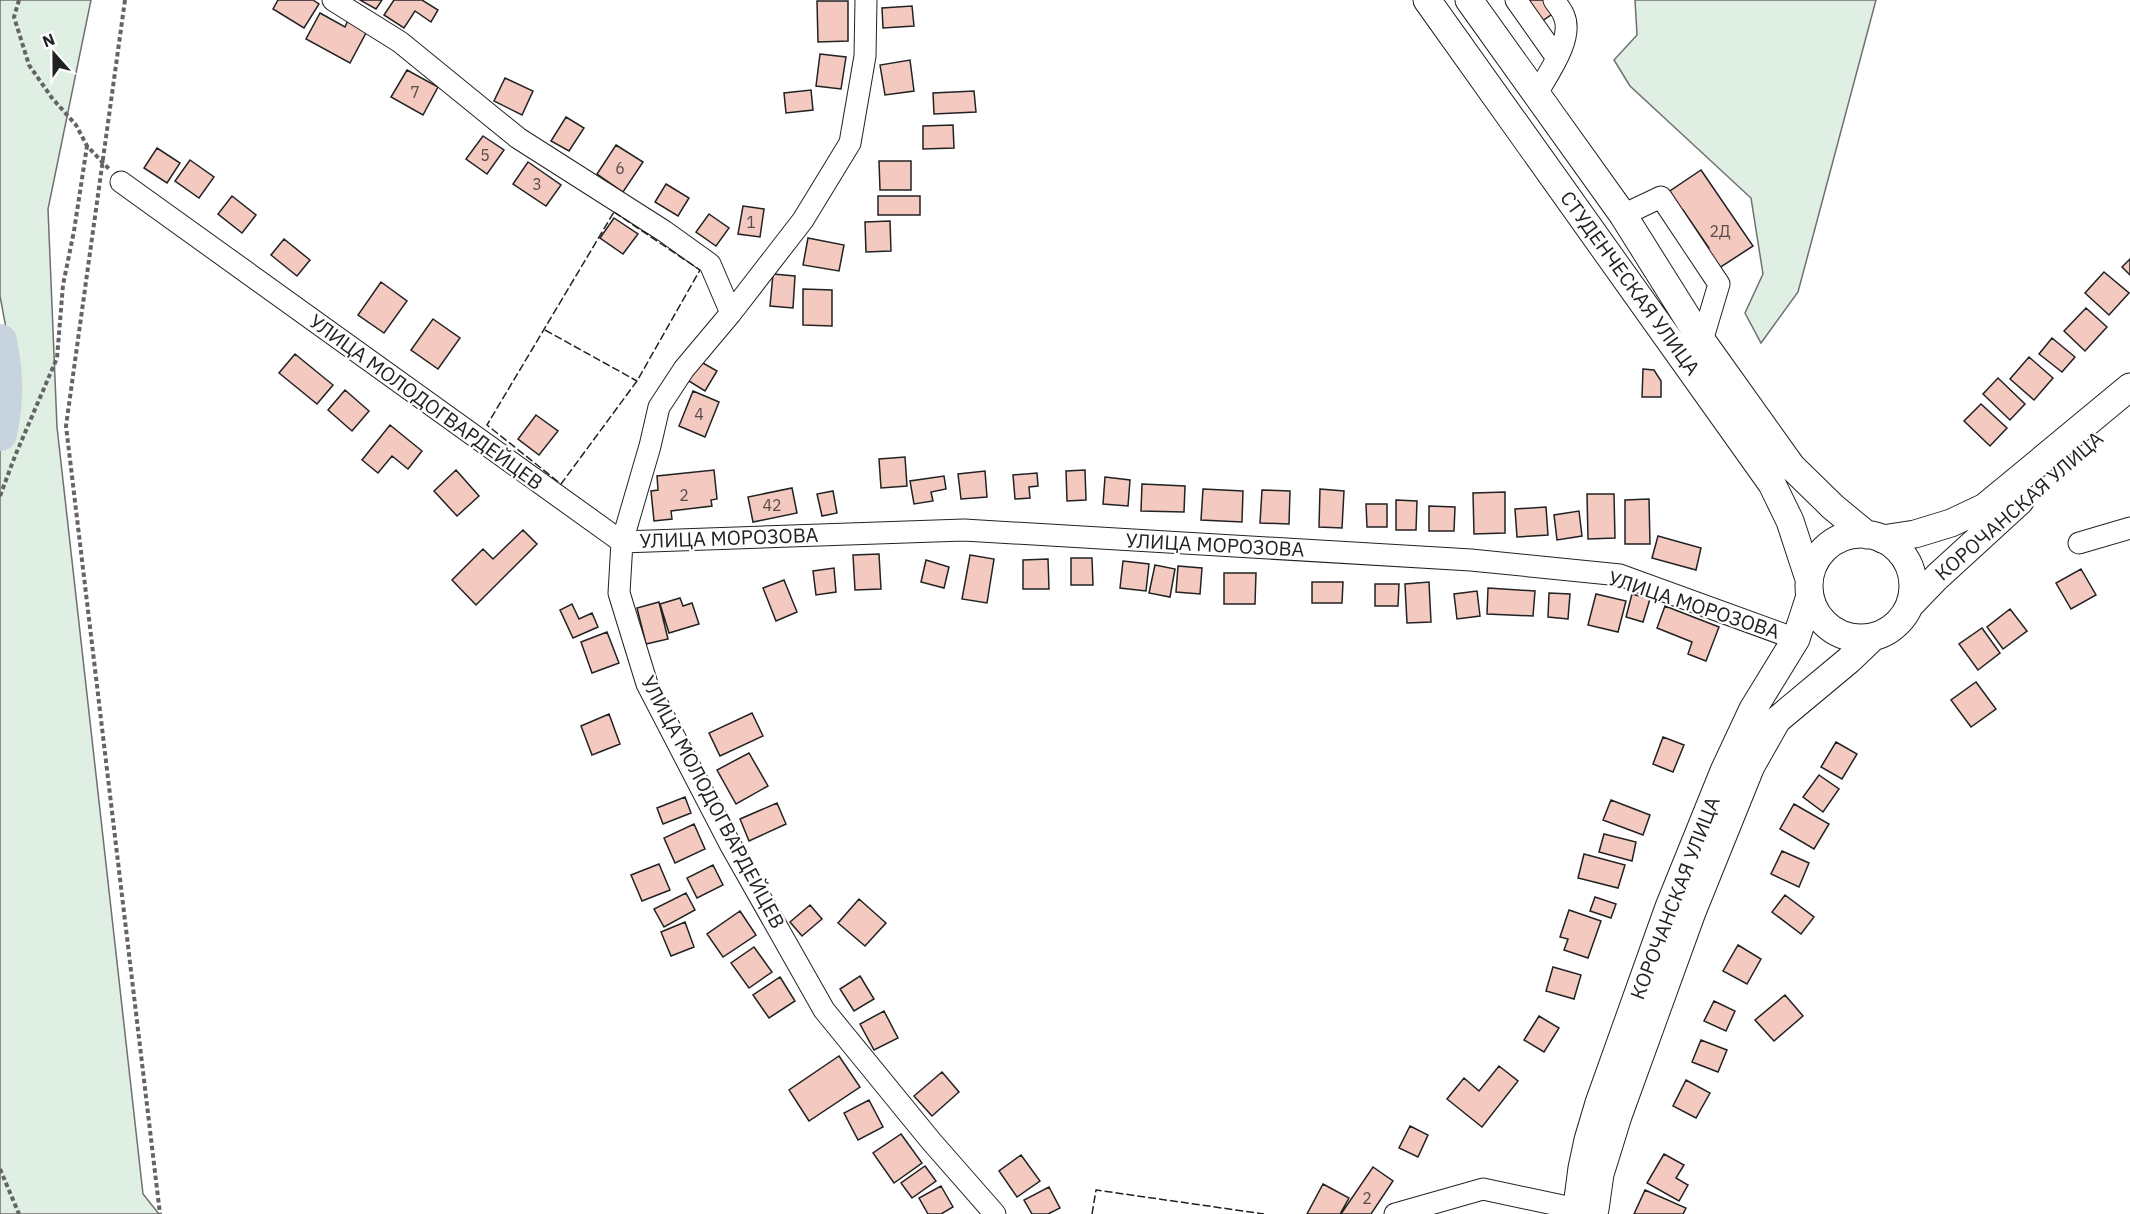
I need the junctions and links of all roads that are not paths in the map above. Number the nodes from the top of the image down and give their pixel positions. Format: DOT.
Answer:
graph roads {
  1 [pos="333,0"];
  2 [pos="866,0"];
  3 [pos="1427,0"];
  4 [pos="1468,0"];
  5 [pos="1516,0"];
  6 [pos="1554,0"];
  7 [pos="1557,58"];
  8 [pos="1536,95"];
  9 [pos="121,182"];
  10 [pos="1623,215"];
  11 [pos="731,313"];
  12 [pos="1702,341"];
  13 [pos="2130,387"];
  14 [pos="2130,409"];
  15 [pos="2130,528"];
  16 [pos="1874,537"];
  17 [pos="622,542"];
  18 [pos="2079,543"];
  19 [pos="1809,587"];
  20 [pos="1910,605"];
  21 [pos="1873,637"];
  22 [pos="1796,639"];
  23 [pos="1582,1212"];
  24 [pos="995,1214"];
  25 [pos="1395,1214"];
  1 -- 11 [label="street"];
  2 -- 11 [label="street"];
  3 -- 19 [label="main road, СТУДЕНЧЕСКАЯ УЛИЦА"];
  4 -- 8 [label="main road, СТУДЕНЧЕСКАЯ УЛИЦА"];
  5 -- 7 [label="street"];
  6 -- 7 [label="street"];
  7 -- 8 [label="street"];
  8 -- 10 [label="main road, СТУДЕНЧЕСКАЯ УЛИЦА"];
  9 -- 17 [label="street, УЛИЦА МОЛОДОГВАРДЕЙЦЕВ"];
  10 -- 12 [label="main road, СТУДЕНЧЕСКАЯ УЛИЦА"];
  10 -- 12 [label="street"];
  11 -- 17 [label="street"];
  12 -- 16 [label="main road, СТУДЕНЧЕСКАЯ УЛИЦА"];
  13 -- 16 [label="main road, КОРОЧАНСКАЯ УЛИЦА"];
  14 -- 20 [label="main road, КОРОЧАНСКАЯ УЛИЦА"];
  15 -- 18 [label="street"];
  16 -- 19 [label="main road"];
  16 -- 20 [label="main road"];
  17 -- 22 [label="street, УЛИЦА МОРОЗОВА"];
  17 -- 24 [label="street, УЛИЦА МОЛОДОГВАРДЕЙЦЕВ"];
  19 -- 21 [label="main road"];
  19 -- 22 [label="main road, КОРОЧАНСКАЯ УЛИЦА"];
  20 -- 21 [label="main road"];
  21 -- 23 [label="main road, КОРОЧАНСКАЯ УЛИЦА"];
  22 -- 23 [label="main road, КОРОЧАНСКАЯ УЛИЦА"];
  23 -- 25 [label="street"];
}
